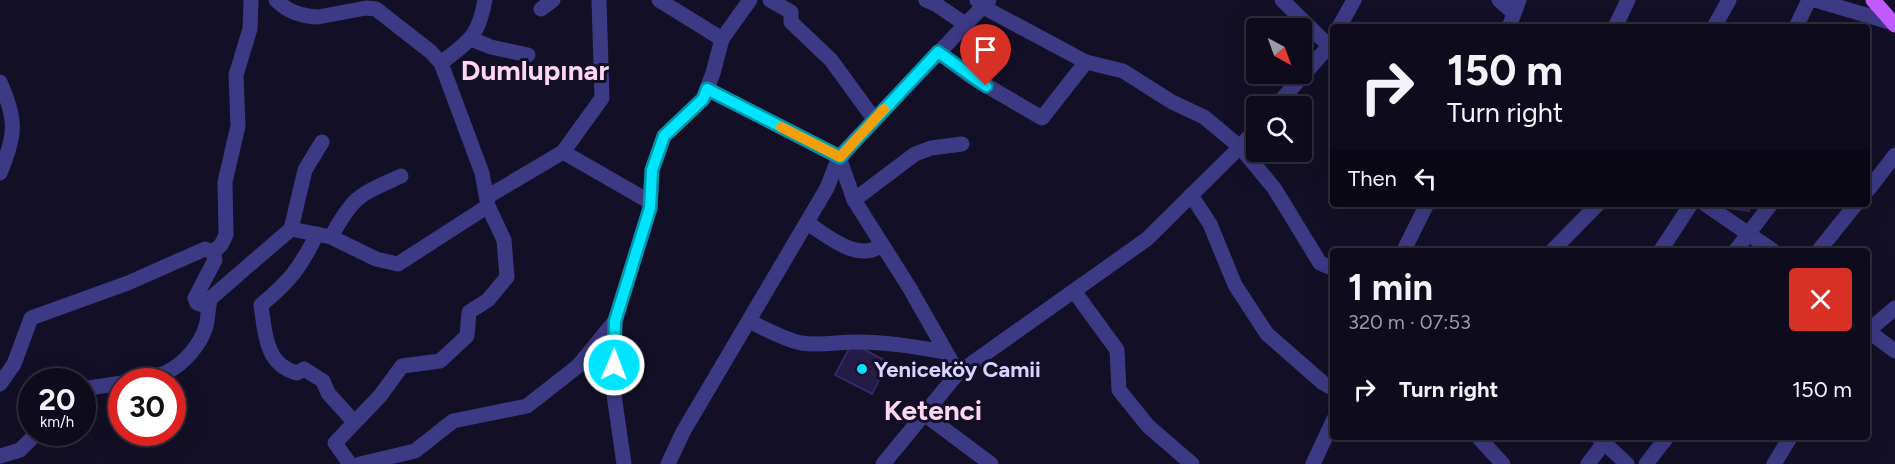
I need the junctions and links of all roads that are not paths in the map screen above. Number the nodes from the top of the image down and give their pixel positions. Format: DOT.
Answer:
graph roads {
  1 [pos="251,0"];
  2 [pos="276,0"];
  3 [pos="599,0"];
  4 [pos="659,0"];
  5 [pos="750,0"];
  6 [pos="770,0"];
  7 [pos="926,0"];
  8 [pos="1282,0"];
  9 [pos="1354,0"];
  10 [pos="1499,0"];
  11 [pos="1628,0"];
  12 [pos="1729,0"];
  13 [pos="1809,0"];
  14 [pos="1815,0"];
  15 [pos="1873,0"];
  16 [pos="480,2"];
  17 [pos="983,2"];
  18 [pos="1514,13"];
  19 [pos="1864,21"];
  20 [pos="965,24"];
  21 [pos="1341,24"];
  22 [pos="1616,24"];
  23 [pos="1716,24"];
  24 [pos="1797,24"];
  25 [pos="1894,24"];
  26 [pos="471,39"];
  27 [pos="722,39"];
  28 [pos="1330,41"];
  29 [pos="1330,43"];
  30 [pos="938,52"];
  31 [pos="528,55"];
  32 [pos="1086,62"];
  33 [pos="441,63"];
  34 [pos="0,82"];
  35 [pos="707,89"];
  36 [pos="1285,96"];
  37 [pos="874,120"];
  38 [pos="1246,140"];
  39 [pos="322,142"];
  40 [pos="962,144"];
  41 [pos="1240,147"];
  42 [pos="563,152"];
  43 [pos="1895,156"];
  44 [pos="840,157"];
  45 [pos="0,173"];
  46 [pos="401,176"];
  47 [pos="1870,187"];
  48 [pos="1191,195"];
  49 [pos="854,200"];
  50 [pos="488,202"];
  51 [pos="650,202"];
  52 [pos="1426,207"];
  53 [pos="1595,207"];
  54 [pos="1689,207"];
  55 [pos="1709,207"];
  56 [pos="1769,207"];
  57 [pos="1854,207"];
  58 [pos="807,223"];
  59 [pos="291,229"];
  60 [pos="1748,234"];
  61 [pos="324,236"];
  62 [pos="882,245"];
  63 [pos="1405,248"];
  64 [pos="1555,248"];
  65 [pos="1662,248"];
  66 [pos="1738,248"];
  67 [pos="1769,248"];
  68 [pos="1821,248"];
  69 [pos="213,252"];
  70 [pos="1330,267"];
  71 [pos="1074,291"];
  72 [pos="208,307"];
  73 [pos="1895,308"];
  74 [pos="615,321"];
  75 [pos="749,321"];
  76 [pos="1870,329"];
  77 [pos="1870,332"];
  78 [pos="1895,351"];
  79 [pos="945,352"];
  80 [pos="174,368"];
  81 [pos="958,373"];
  82 [pos="0,384"];
  83 [pos="1330,387"];
  84 [pos="924,414"];
  85 [pos="354,422"];
  86 [pos="1330,428"];
  87 [pos="1481,440"];
  88 [pos="1603,440"];
  89 [pos="1605,440"];
  90 [pos="1665,440"];
  91 [pos="1789,440"];
  92 [pos="26,446"];
  93 [pos="0,456"];
  94 [pos="350,464"];
  95 [pos="360,464"];
  96 [pos="624,464"];
  97 [pos="668,464"];
  98 [pos="883,464"];
  99 [pos="991,464"];
  100 [pos="1192,464"];
  101 [pos="1313,464"];
  102 [pos="1503,464"];
  103 [pos="1588,464"];
  104 [pos="1628,464"];
  105 [pos="1646,464"];
  106 [pos="1774,464"];
  1 -- 69 [label="street"];
  2 -- 33 [label="street"];
  3 -- 42 [label="street"];
  4 -- 27 [label="street"];
  5 -- 27 [label="street"];
  6 -- 37 [label="street"];
  7 -- 20 [label="street"];
  8 -- 28 [label="street"];
  9 -- 21 [label="street"];
  10 -- 18 [label="street"];
  11 -- 22 [label="street"];
  12 -- 23 [label="street"];
  13 -- 24 [label="street"];
  14 -- 19 [label="street"];
  15 -- 25 [label="main road"];
  16 -- 26 [label="street"];
  17 -- 20 [label="street"];
  17 -- 32 [label="street"];
  19 -- 25 [label="street"];
  20 -- 30 [label="street"];
  26 -- 31 [label="street"];
  26 -- 33 [label="street"];
  27 -- 35 [label="street"];
  29 -- 36 [label="street"];
  30 -- 32 [label="street"];
  30 -- 37 [label="street"];
  32 -- 41 [label="street"];
  33 -- 50 [label="street"];
  34 -- 45 [label="street"];
  35 -- 44 [label="street"];
  35 -- 51 [label="street"];
  37 -- 44 [label="street"];
  38 -- 41 [label="street"];
  39 -- 59 [label="street"];
  40 -- 49 [label="street"];
  41 -- 48 [label="street"];
  41 -- 70 [label="street"];
  42 -- 50 [label="street"];
  42 -- 51 [label="street"];
  43 -- 47 [label="street"];
  44 -- 49 [label="street"];
  44 -- 58 [label="street"];
  46 -- 61 [label="street"];
  48 -- 71 [label="street"];
  48 -- 83 [label="street"];
  49 -- 62 [label="street"];
  50 -- 61 [label="street"];
  50 -- 85 [label="street"];
  51 -- 74 [label="street"];
  52 -- 63 [label="street"];
  53 -- 64 [label="street"];
  54 -- 65 [label="street"];
  55 -- 60 [label="street"];
  56 -- 60 [label="street"];
  57 -- 68 [label="street"];
  58 -- 62 [label="street"];
  58 -- 75 [label="street"];
  59 -- 61 [label="street"];
  59 -- 72 [label="street"];
  60 -- 66 [label="street"];
  60 -- 67 [label="street"];
  61 -- 85 [label="street"];
  62 -- 79 [label="street"];
  69 -- 72 [label="street"];
  69 -- 82 [label="street"];
  71 -- 81 [label="street"];
  71 -- 100 [label="street"];
  72 -- 80 [label="street"];
  73 -- 76 [label="street"];
  74 -- 95 [label="street"];
  74 -- 96 [label="street"];
  75 -- 79 [label="street"];
  75 -- 97 [label="street"];
  77 -- 78 [label="street"];
  79 -- 81 [label="street"];
  81 -- 84 [label="street"];
  84 -- 98 [label="street"];
  84 -- 99 [label="street"];
  85 -- 94 [label="street"];
  86 -- 101 [label="street"];
  87 -- 102 [label="street"];
  88 -- 103 [label="street"];
  89 -- 104 [label="street"];
  90 -- 105 [label="street"];
  91 -- 106 [label="street"];
  92 -- 93 [label="street"];
}
